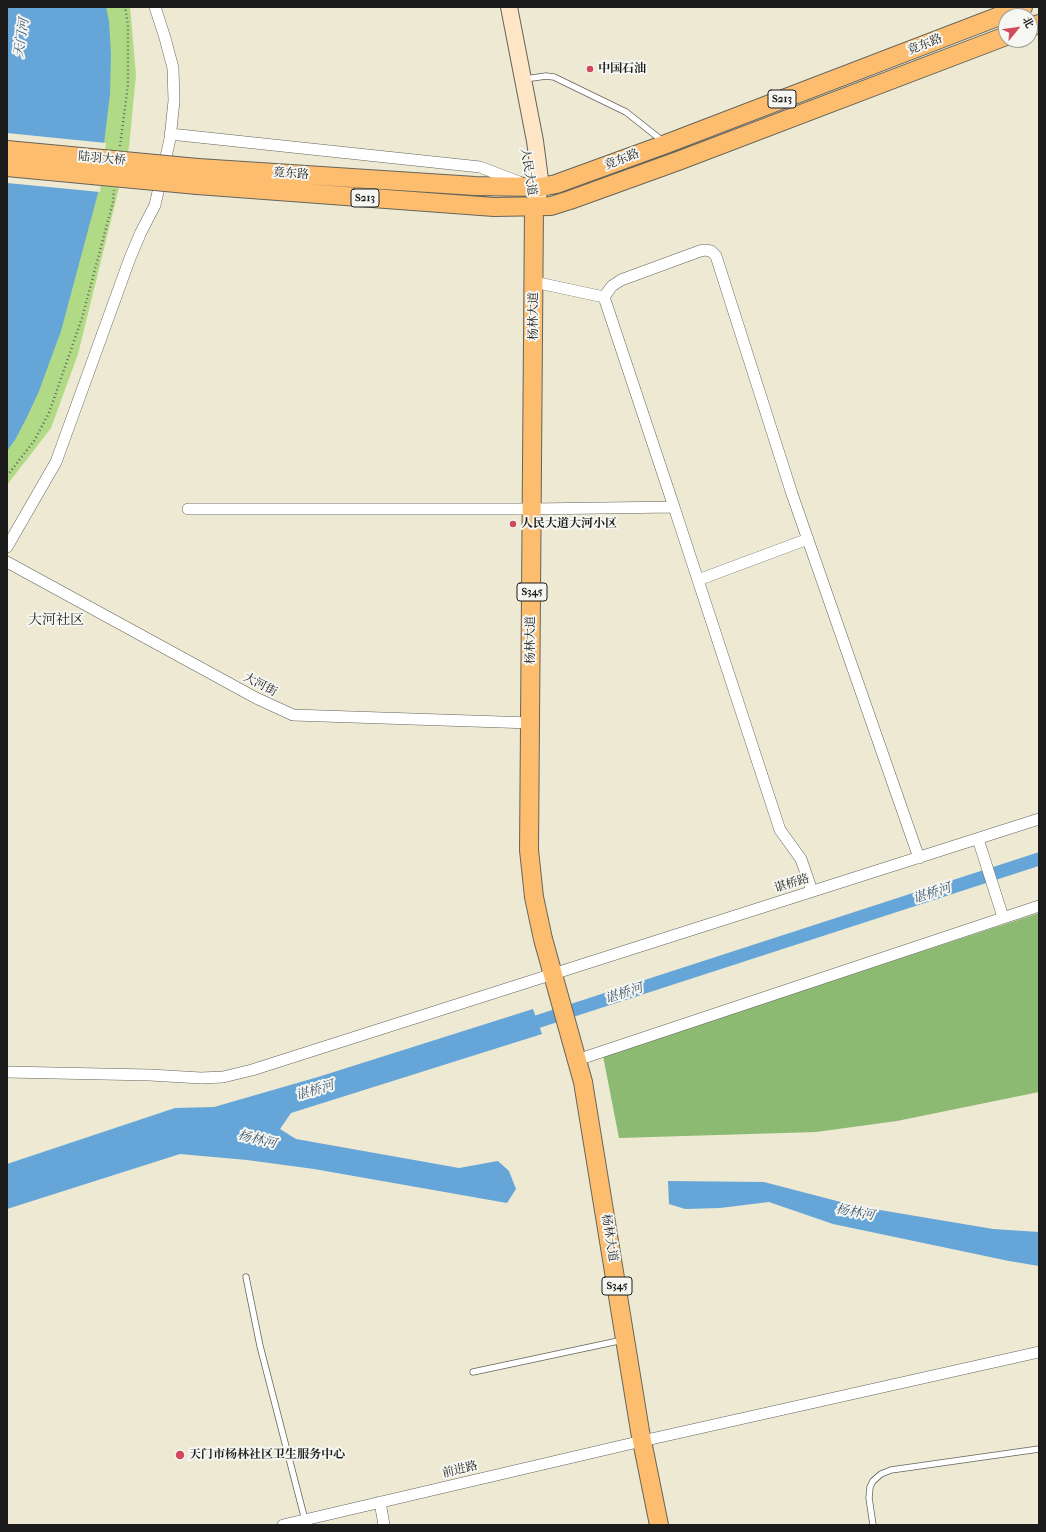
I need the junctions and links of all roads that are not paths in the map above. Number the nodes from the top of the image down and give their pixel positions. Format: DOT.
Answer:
graph roads {
  1 [pos="155,7"];
  2 [pos="498,7"];
  3 [pos="509,7"];
  4 [pos="1023,7"];
  5 [pos="998,39"];
  6 [pos="523,80"];
  7 [pos="170,134"];
  8 [pos="666,144"];
  9 [pos="7,150"];
  10 [pos="7,167"];
  11 [pos="197,176"];
  12 [pos="536,187"];
  13 [pos="534,207"];
  14 [pos="534,282"];
  15 [pos="604,297"];
  16 [pos="674,507"];
  17 [pos="188,509"];
  18 [pos="532,509"];
  19 [pos="808,539"];
  20 [pos="7,547"];
  21 [pos="7,562"];
  22 [pos="698,580"];
  23 [pos="531,723"];
  24 [pos="1039,819"];
  25 [pos="978,839"];
  26 [pos="919,858"];
  27 [pos="812,891"];
  28 [pos="1039,906"];
  29 [pos="1003,918"];
  30 [pos="553,974"];
  31 [pos="576,1053"];
  32 [pos="7,1072"];
  33 [pos="246,1277"];
  34 [pos="626,1340"];
  35 [pos="1039,1352"];
  36 [pos="472,1372"];
  37 [pos="642,1441"];
  38 [pos="1039,1449"];
  39 [pos="380,1502"];
  40 [pos="305,1520"];
  41 [pos="283,1525"];
  42 [pos="384,1525"];
  43 [pos="658,1525"];
  44 [pos="873,1525"];
  1 -- 7 [label="street"];
  2 -- 12 [label="main road, 人民大道"];
  3 -- 6 [label="main road, 人民大道"];
  4 -- 8 [label="main road, 竟东路 / S213"];
  5 -- 13 [label="main road, 竟东路 / S213"];
  6 -- 8 [label="lane"];
  6 -- 12 [label="main road, 人民大道"];
  7 -- 12 [label="street"];
  7 -- 20 [label="street"];
  8 -- 12 [label="main road, 竟东路 / S213"];
  9 -- 11 [label="main road, 陆羽大桥, bridge"];
  10 -- 11 [label="main road, 陆羽大桥, bridge"];
  11 -- 12 [label="main road, 竟东路 / S213"];
  11 -- 13 [label="main road, 竟东路 / S213"];
  12 -- 13 [label="main road, 人民大道"];
  13 -- 14 [label="main road, 杨林大道 / S345"];
  14 -- 15 [label="street"];
  14 -- 18 [label="main road, 杨林大道 / S345"];
  15 -- 16 [label="street"];
  15 -- 19 [label="street"];
  16 -- 18 [label="street"];
  16 -- 22 [label="street"];
  17 -- 18 [label="street"];
  18 -- 23 [label="main road, 杨林大道 / S345"];
  19 -- 22 [label="street"];
  19 -- 26 [label="street"];
  21 -- 23 [label="street, 大河街"];
  22 -- 27 [label="street"];
  23 -- 30 [label="main road, 杨林大道 / S345"];
  24 -- 25 [label="street, 谌桥路"];
  25 -- 26 [label="street, 谌桥路"];
  25 -- 29 [label="street"];
  26 -- 27 [label="street, 谌桥路"];
  27 -- 30 [label="street, 谌桥路"];
  28 -- 29 [label="street"];
  29 -- 31 [label="street"];
  30 -- 31 [label="main road, S345"];
  30 -- 32 [label="street, 谌桥路"];
  31 -- 34 [label="main road, 杨林大道 / S345"];
  33 -- 40 [label="lane"];
  34 -- 36 [label="lane"];
  34 -- 37 [label="main road, 杨林大道 / S345"];
  35 -- 37 [label="street, 前进路"];
  37 -- 39 [label="street, 前进路"];
  37 -- 43 [label="main road, 杨林大道 / S345"];
  38 -- 44 [label="lane"];
  39 -- 40 [label="street, 前进路"];
  39 -- 42 [label="street"];
  40 -- 41 [label="street, 前进路"];
}
